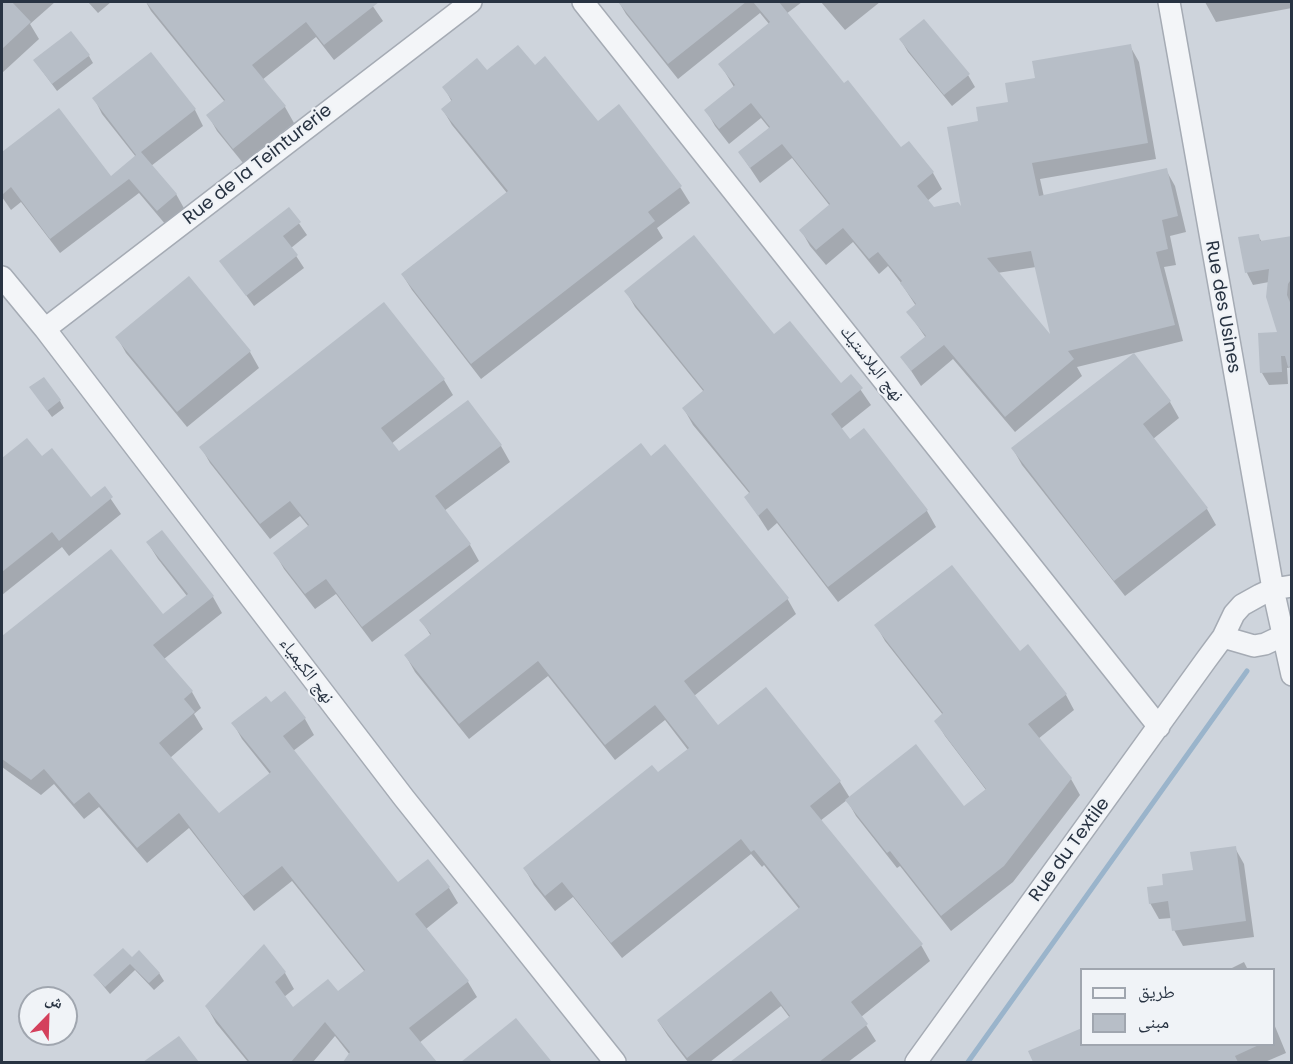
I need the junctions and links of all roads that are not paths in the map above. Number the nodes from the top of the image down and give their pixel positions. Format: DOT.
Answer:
graph roads {
  1 [pos="471,2"];
  2 [pos="583,2"];
  3 [pos="1169,2"];
  4 [pos="2,277"];
  5 [pos="45,329"];
  6 [pos="1282,588"];
  7 [pos="1284,635"];
  8 [pos="1222,637"];
  9 [pos="1291,674"];
  10 [pos="1159,727"];
  11 [pos="615,1062"];
  12 [pos="916,1062"];
  1 -- 5 [label="street, Rue de la Teinturerie"];
  2 -- 10 [label="street, نهج البلاستيك"];
  3 -- 6 [label="street, Rue des Usines"];
  4 -- 5 [label="street, نهج الكيمياء"];
  5 -- 11 [label="street, نهج الكيمياء"];
  6 -- 7 [label="street, Rue des Usines"];
  6 -- 8 [label="street, Rue du Textile"];
  7 -- 8 [label="street"];
  7 -- 9 [label="street, Rue des Usines"];
  8 -- 10 [label="street, Rue du Textile"];
  10 -- 12 [label="street, Rue du Textile"];
}
